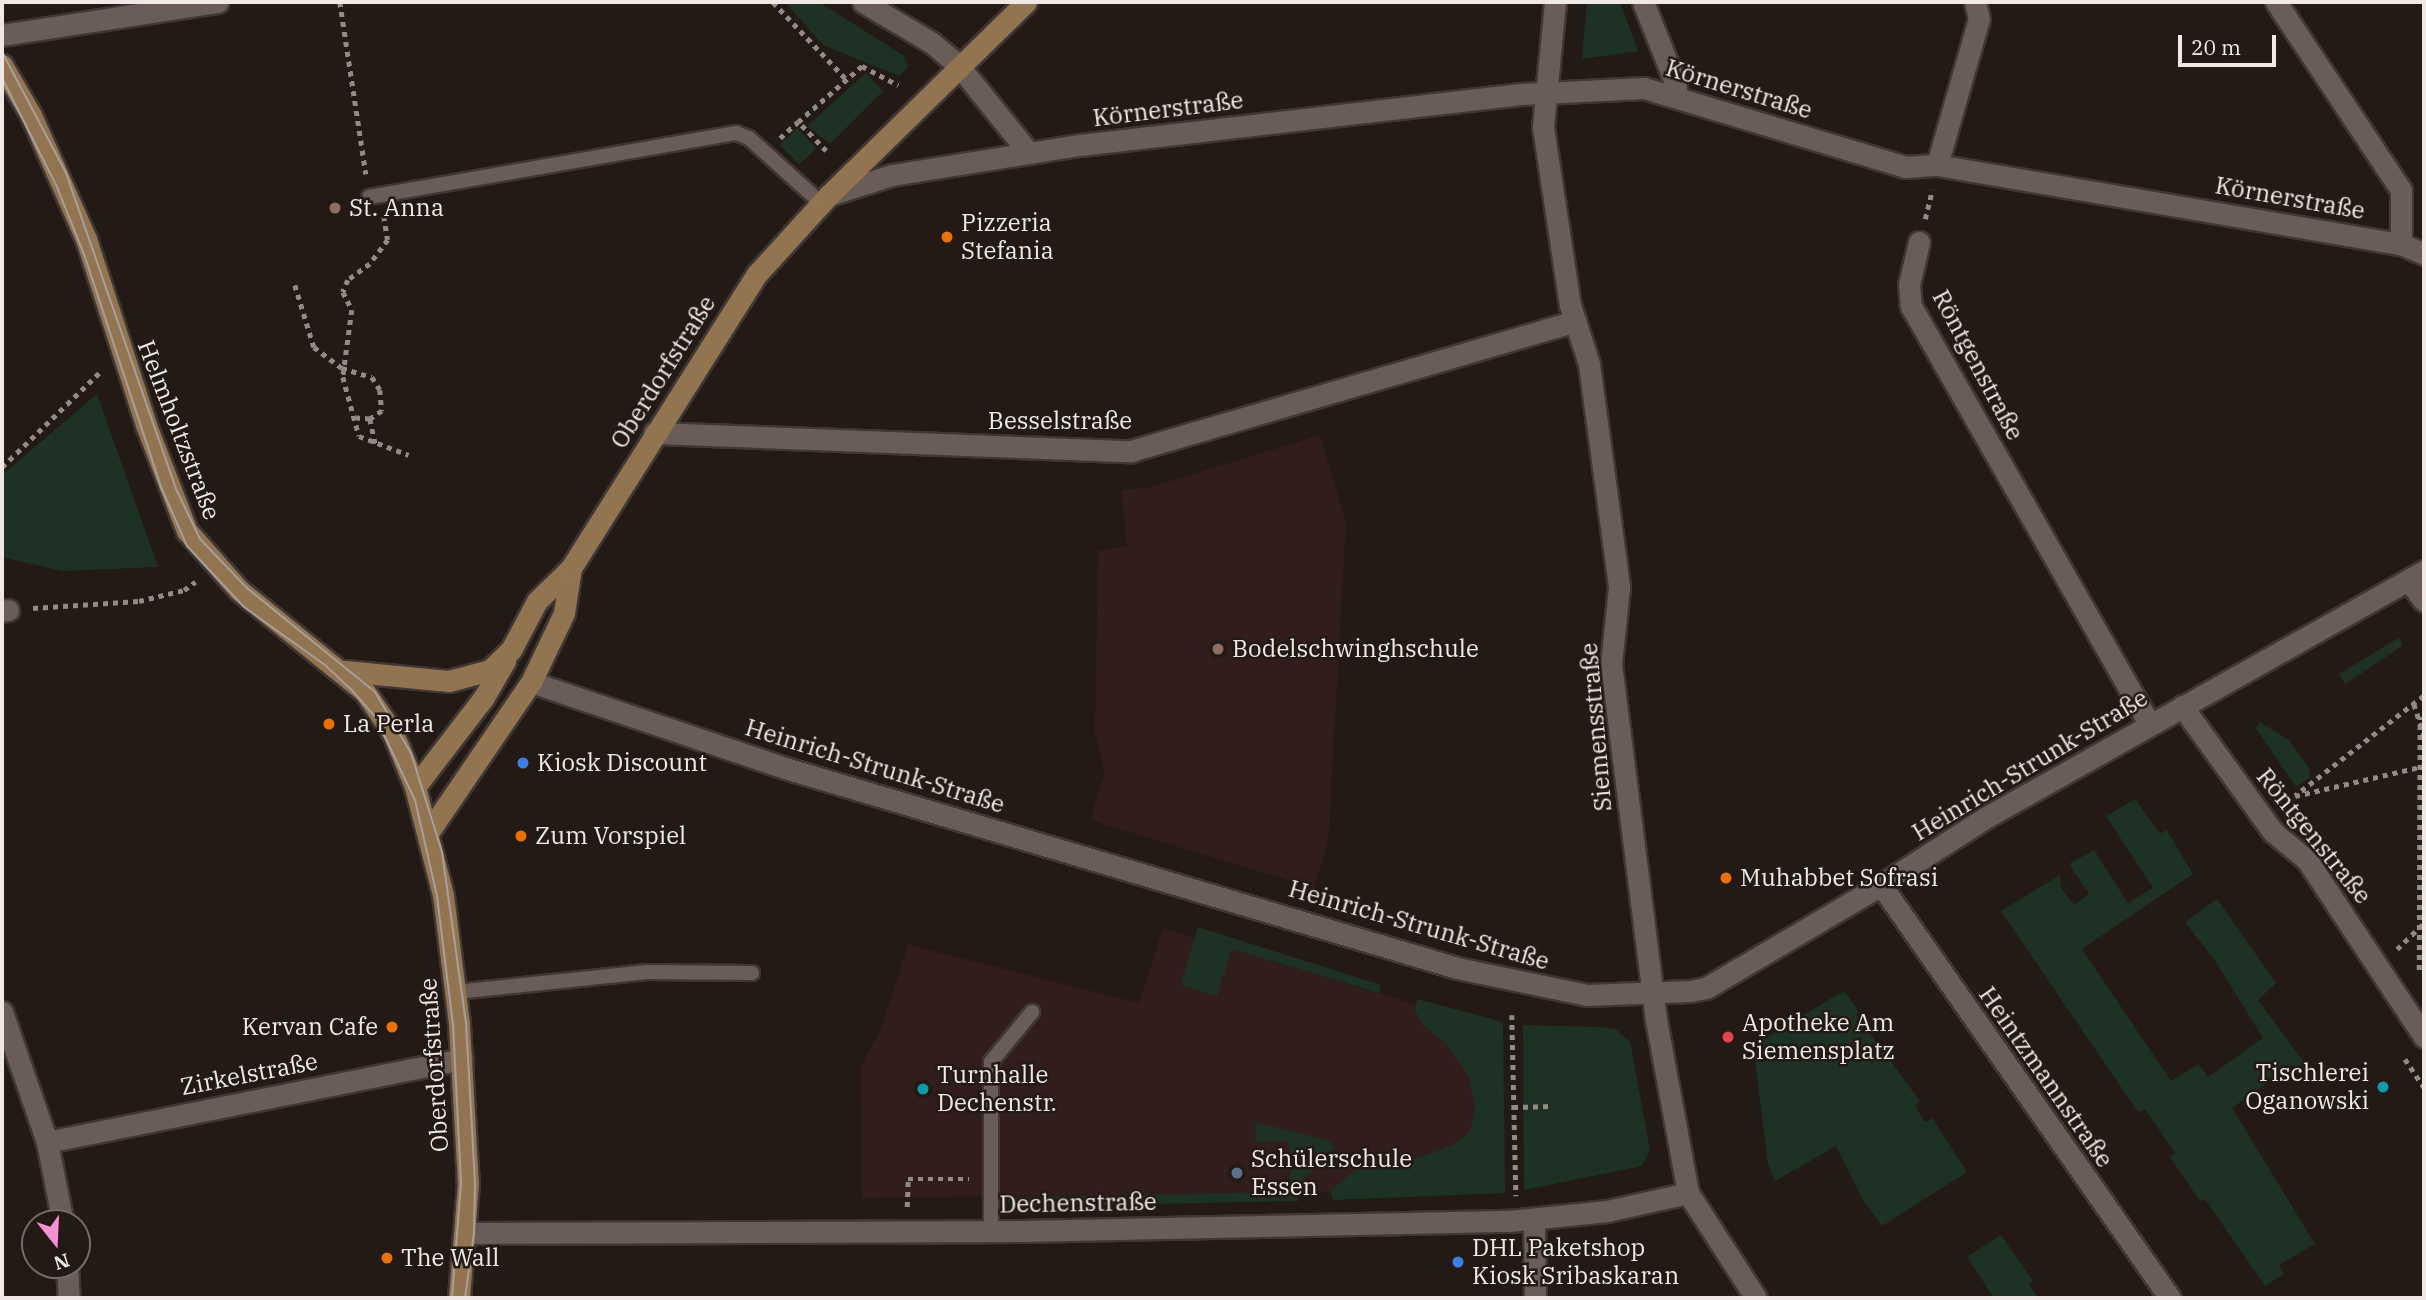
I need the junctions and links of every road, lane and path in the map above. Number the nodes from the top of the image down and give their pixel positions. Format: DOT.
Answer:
graph roads {
  1 [pos="217,2"];
  2 [pos="340,2"];
  3 [pos="774,2"];
  4 [pos="863,2"];
  5 [pos="1026,2"];
  6 [pos="1555,2"];
  7 [pos="1643,2"];
  8 [pos="1975,2"];
  9 [pos="2276,2"];
  10 [pos="2,35"];
  11 [pos="2,65"];
  12 [pos="959,66"];
  13 [pos="847,80"];
  14 [pos="898,85"];
  15 [pos="1542,93"];
  16 [pos="1677,96"];
  17 [pos="827,151"];
  18 [pos="1029,153"];
  19 [pos="1937,165"];
  20 [pos="375,196"];
  21 [pos="825,199"];
  22 [pos="1919,242"];
  23 [pos="2401,244"];
  24 [pos="2424,254"];
  25 [pos="295,285"];
  26 [pos="1575,321"];
  27 [pos="121,351"];
  28 [pos="342,368"];
  29 [pos="356,418"];
  30 [pos="370,419"];
  31 [pos="654,433"];
  32 [pos="375,443"];
  33 [pos="409,455"];
  34 [pos="2,467"];
  35 [pos="215,568"];
  36 [pos="572,568"];
  37 [pos="2417,576"];
  38 [pos="2424,601"];
  39 [pos="5,611"];
  40 [pos="511,650"];
  41 [pos="345,671"];
  42 [pos="531,682"];
  43 [pos="2424,696"];
  44 [pos="2413,704"];
  45 [pos="2182,706"];
  46 [pos="2420,716"];
  47 [pos="2149,724"];
  48 [pos="2424,734"];
  49 [pos="2422,767"];
  50 [pos="415,787"];
  51 [pos="430,830"];
  52 [pos="1881,885"];
  53 [pos="2423,925"];
  54 [pos="2402,945"];
  55 [pos="2419,970"];
  56 [pos="752,973"];
  57 [pos="456,992"];
  58 [pos="1652,993"];
  59 [pos="2,1012"];
  60 [pos="1032,1012"];
  61 [pos="1512,1015"];
  62 [pos="2424,1037"];
  63 [pos="462,1059"];
  64 [pos="1553,1106"];
  65 [pos="1513,1107"];
  66 [pos="47,1142"];
  67 [pos="908,1172"];
  68 [pos="908,1179"];
  69 [pos="991,1179"];
  70 [pos="1688,1193"];
  71 [pos="1516,1196"];
  72 [pos="60,1209"];
  73 [pos="907,1211"];
  74 [pos="1534,1220"];
  75 [pos="991,1230"];
  76 [pos="467,1233"];
  77 [pos="68,1279"];
  78 [pos="69,1298"];
  79 [pos="459,1298"];
  80 [pos="1535,1298"];
  81 [pos="1756,1298"];
  82 [pos="2170,1298"];
  1 -- 10 [label="street"];
  2 -- 20 [label="path"];
  3 -- 13 [label="path"];
  4 -- 12 [label="street"];
  5 -- 12 [label="street, Oberdorfstraße"];
  6 -- 15 [label="street, Siemensstraße"];
  7 -- 16 [label="street"];
  8 -- 19 [label="street"];
  9 -- 23 [label="street"];
  11 -- 27 [label="street, Helmholtzstraße"];
  12 -- 18 [label="street"];
  12 -- 21 [label="street, Oberdorfstraße"];
  13 -- 14 [label="path"];
  13 -- 17 [label="path"];
  15 -- 16 [label="street, Körnerstraße"];
  15 -- 18 [label="street, Körnerstraße"];
  15 -- 26 [label="street, Siemensstraße"];
  16 -- 19 [label="street, Körnerstraße"];
  18 -- 21 [label="street, Körnerstraße"];
  19 -- 22 [label="path"];
  19 -- 23 [label="street, Körnerstraße"];
  20 -- 21 [label="lane"];
  20 -- 28 [label="path"];
  21 -- 31 [label="street, Oberdorfstraße"];
  22 -- 47 [label="street, Röntgenstraße"];
  23 -- 24 [label="street, Körnerstraße"];
  25 -- 28 [label="path"];
  26 -- 31 [label="street, Besselstraße"];
  26 -- 58 [label="street, Siemensstraße"];
  27 -- 34 [label="path"];
  27 -- 35 [label="street, Helmholtzstraße"];
  28 -- 29 [label="path"];
  28 -- 30 [label="path"];
  29 -- 30 [label="path"];
  29 -- 32 [label="path"];
  30 -- 32 [label="path"];
  31 -- 36 [label="street, Oberdorfstraße"];
  32 -- 33 [label="path"];
  35 -- 39 [label="path"];
  35 -- 41 [label="street, Helmholtzstraße"];
  36 -- 40 [label="street"];
  36 -- 42 [label="street, Oberdorfstraße"];
  37 -- 38 [label="street"];
  37 -- 45 [label="street, Heinrich-Strunk-Straße"];
  40 -- 41 [label="street"];
  40 -- 50 [label="street"];
  41 -- 50 [label="street, Helmholtzstraße"];
  42 -- 51 [label="street, Oberdorfstraße"];
  42 -- 58 [label="street, Heinrich-Strunk-Straße"];
  43 -- 44 [label="path"];
  44 -- 46 [label="path"];
  44 -- 49 [label="path"];
  45 -- 47 [label="street, Heinrich-Strunk-Straße"];
  45 -- 62 [label="street, Röntgenstraße"];
  46 -- 48 [label="path"];
  46 -- 49 [label="path"];
  47 -- 52 [label="street, Heinrich-Strunk-Straße"];
  49 -- 53 [label="path"];
  50 -- 51 [label="street, Oberdorfstraße"];
  51 -- 57 [label="street, Oberdorfstraße"];
  52 -- 58 [label="street, Heinrich-Strunk-Straße"];
  52 -- 82 [label="street, Heintzmannstraße"];
  53 -- 54 [label="path"];
  53 -- 55 [label="path"];
  56 -- 57 [label="lane"];
  57 -- 63 [label="street, Oberdorfstraße"];
  58 -- 70 [label="street, Siemensstraße"];
  59 -- 66 [label="street"];
  60 -- 69 [label="lane"];
  61 -- 65 [label="path"];
  63 -- 66 [label="street, Zirkelstraße"];
  63 -- 76 [label="street, Oberdorfstraße"];
  64 -- 65 [label="path"];
  65 -- 71 [label="path"];
  66 -- 72 [label="street"];
  67 -- 68 [label="path"];
  68 -- 69 [label="path"];
  68 -- 73 [label="path"];
  69 -- 75 [label="lane"];
  70 -- 74 [label="street, Dechenstraße"];
  70 -- 81 [label="street, Siemensstraße"];
  74 -- 75 [label="street, Dechenstraße"];
  74 -- 80 [label="street"];
  75 -- 76 [label="street, Dechenstraße"];
  76 -- 79 [label="street, Oberdorfstraße"];
  77 -- 78 [label="street"];
}
